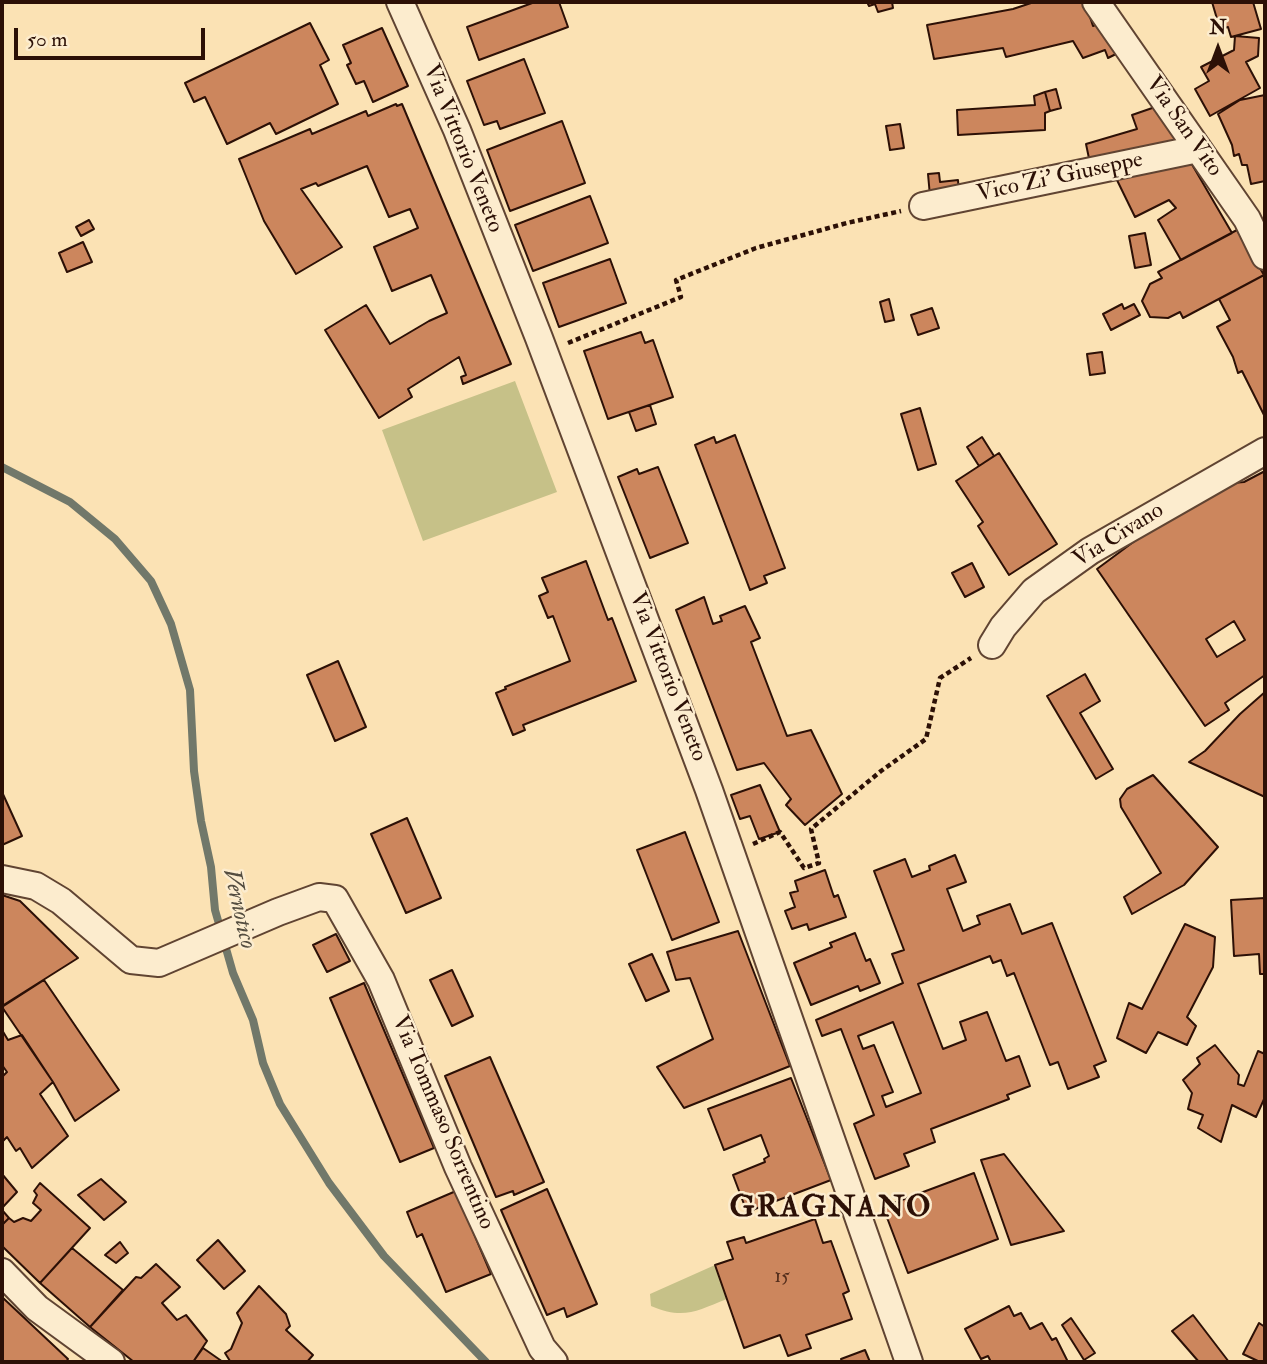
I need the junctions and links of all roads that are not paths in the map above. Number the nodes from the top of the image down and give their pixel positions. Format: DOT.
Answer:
graph roads {
  1 [pos="400,2"];
  2 [pos="1096,2"];
  3 [pos="1198,149"];
  4 [pos="923,206"];
  5 [pos="1265,256"];
  6 [pos="1265,451"];
  7 [pos="992,645"];
  8 [pos="2,879"];
  9 [pos="2,1272"];
  10 [pos="111,1362"];
  11 [pos="554,1362"];
  12 [pos="909,1362"];
  1 -- 12 [label="street, Via Vittorio Veneto"];
  2 -- 3 [label="street, Via San Vito"];
  3 -- 4 [label="street, Vico Zi' Giuseppe"];
  3 -- 5 [label="street, Via San Vito"];
  6 -- 7 [label="street, Via Civano"];
  8 -- 11 [label="street, Via Tommaso Sorrentino"];
  9 -- 10 [label="street"];
}
